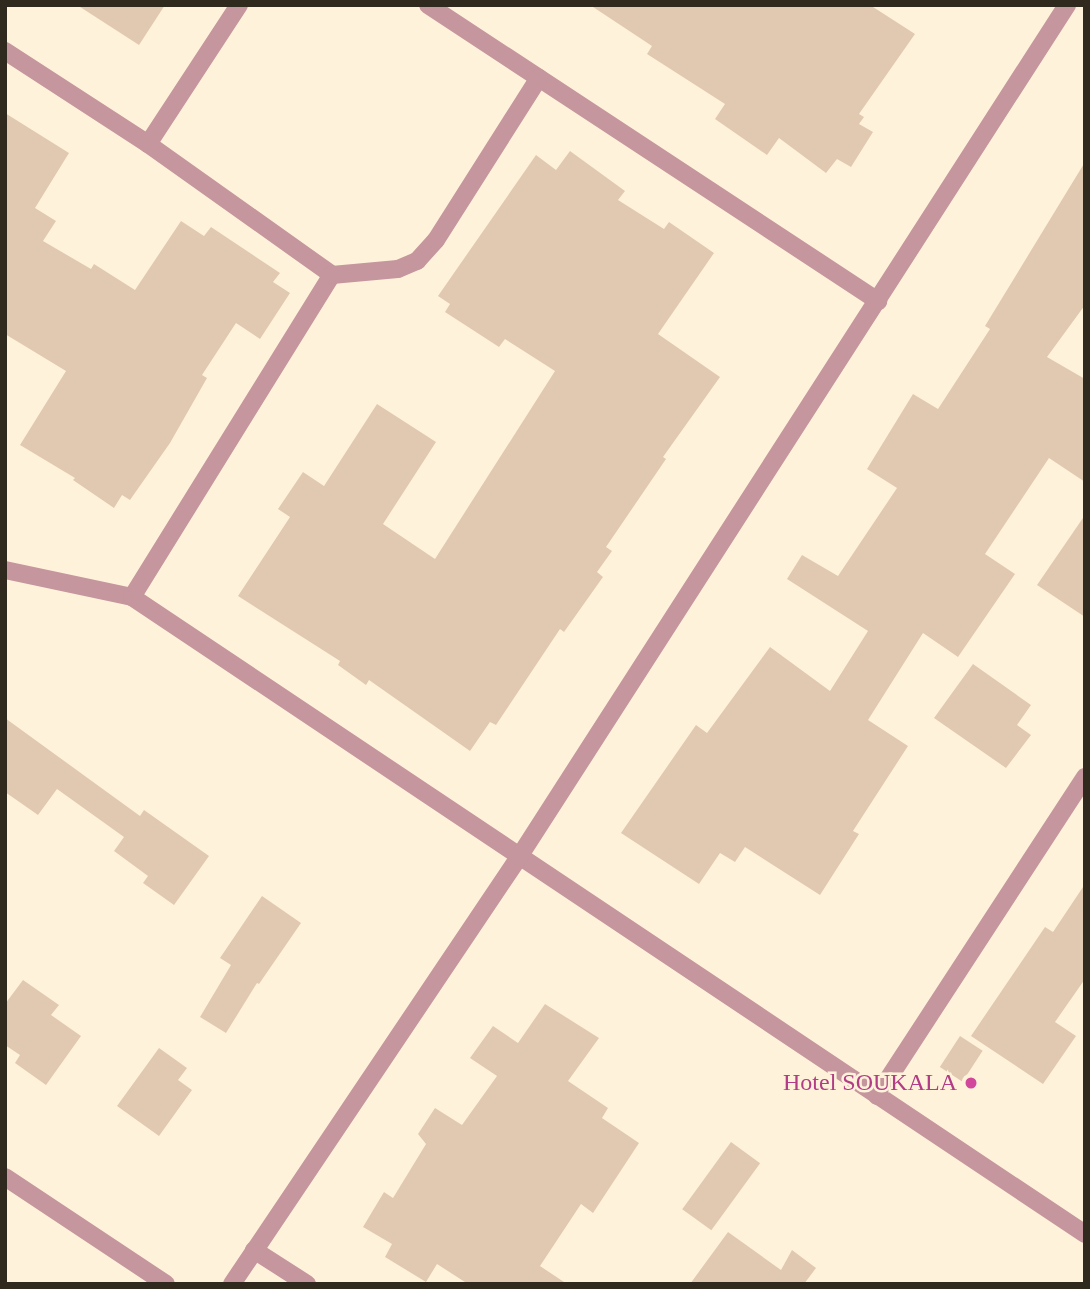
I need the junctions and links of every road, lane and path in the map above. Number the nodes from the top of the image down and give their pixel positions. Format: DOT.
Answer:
graph roads {
  1 [pos="239,5"];
  2 [pos="428,5"];
  3 [pos="1067,5"];
  4 [pos="5,51"];
  5 [pos="539,78"];
  6 [pos="148,144"];
  7 [pos="332,275"];
  8 [pos="878,301"];
  9 [pos="5,570"];
  10 [pos="132,597"];
  11 [pos="1085,777"];
  12 [pos="519,857"];
  13 [pos="877,1096"];
  14 [pos="5,1177"];
  15 [pos="1085,1234"];
  16 [pos="254,1250"];
  17 [pos="166,1284"];
  18 [pos="232,1284"];
  19 [pos="307,1284"];
  1 -- 6 [label="street"];
  2 -- 5 [label="street"];
  3 -- 8 [label="street"];
  4 -- 6 [label="street"];
  5 -- 7 [label="street"];
  5 -- 8 [label="street"];
  6 -- 7 [label="street"];
  7 -- 10 [label="street"];
  8 -- 12 [label="street"];
  9 -- 10 [label="street"];
  10 -- 12 [label="street"];
  11 -- 13 [label="street"];
  12 -- 13 [label="street"];
  12 -- 16 [label="street"];
  13 -- 15 [label="street"];
  14 -- 17 [label="street"];
  16 -- 18 [label="street"];
  16 -- 19 [label="street"];
}
